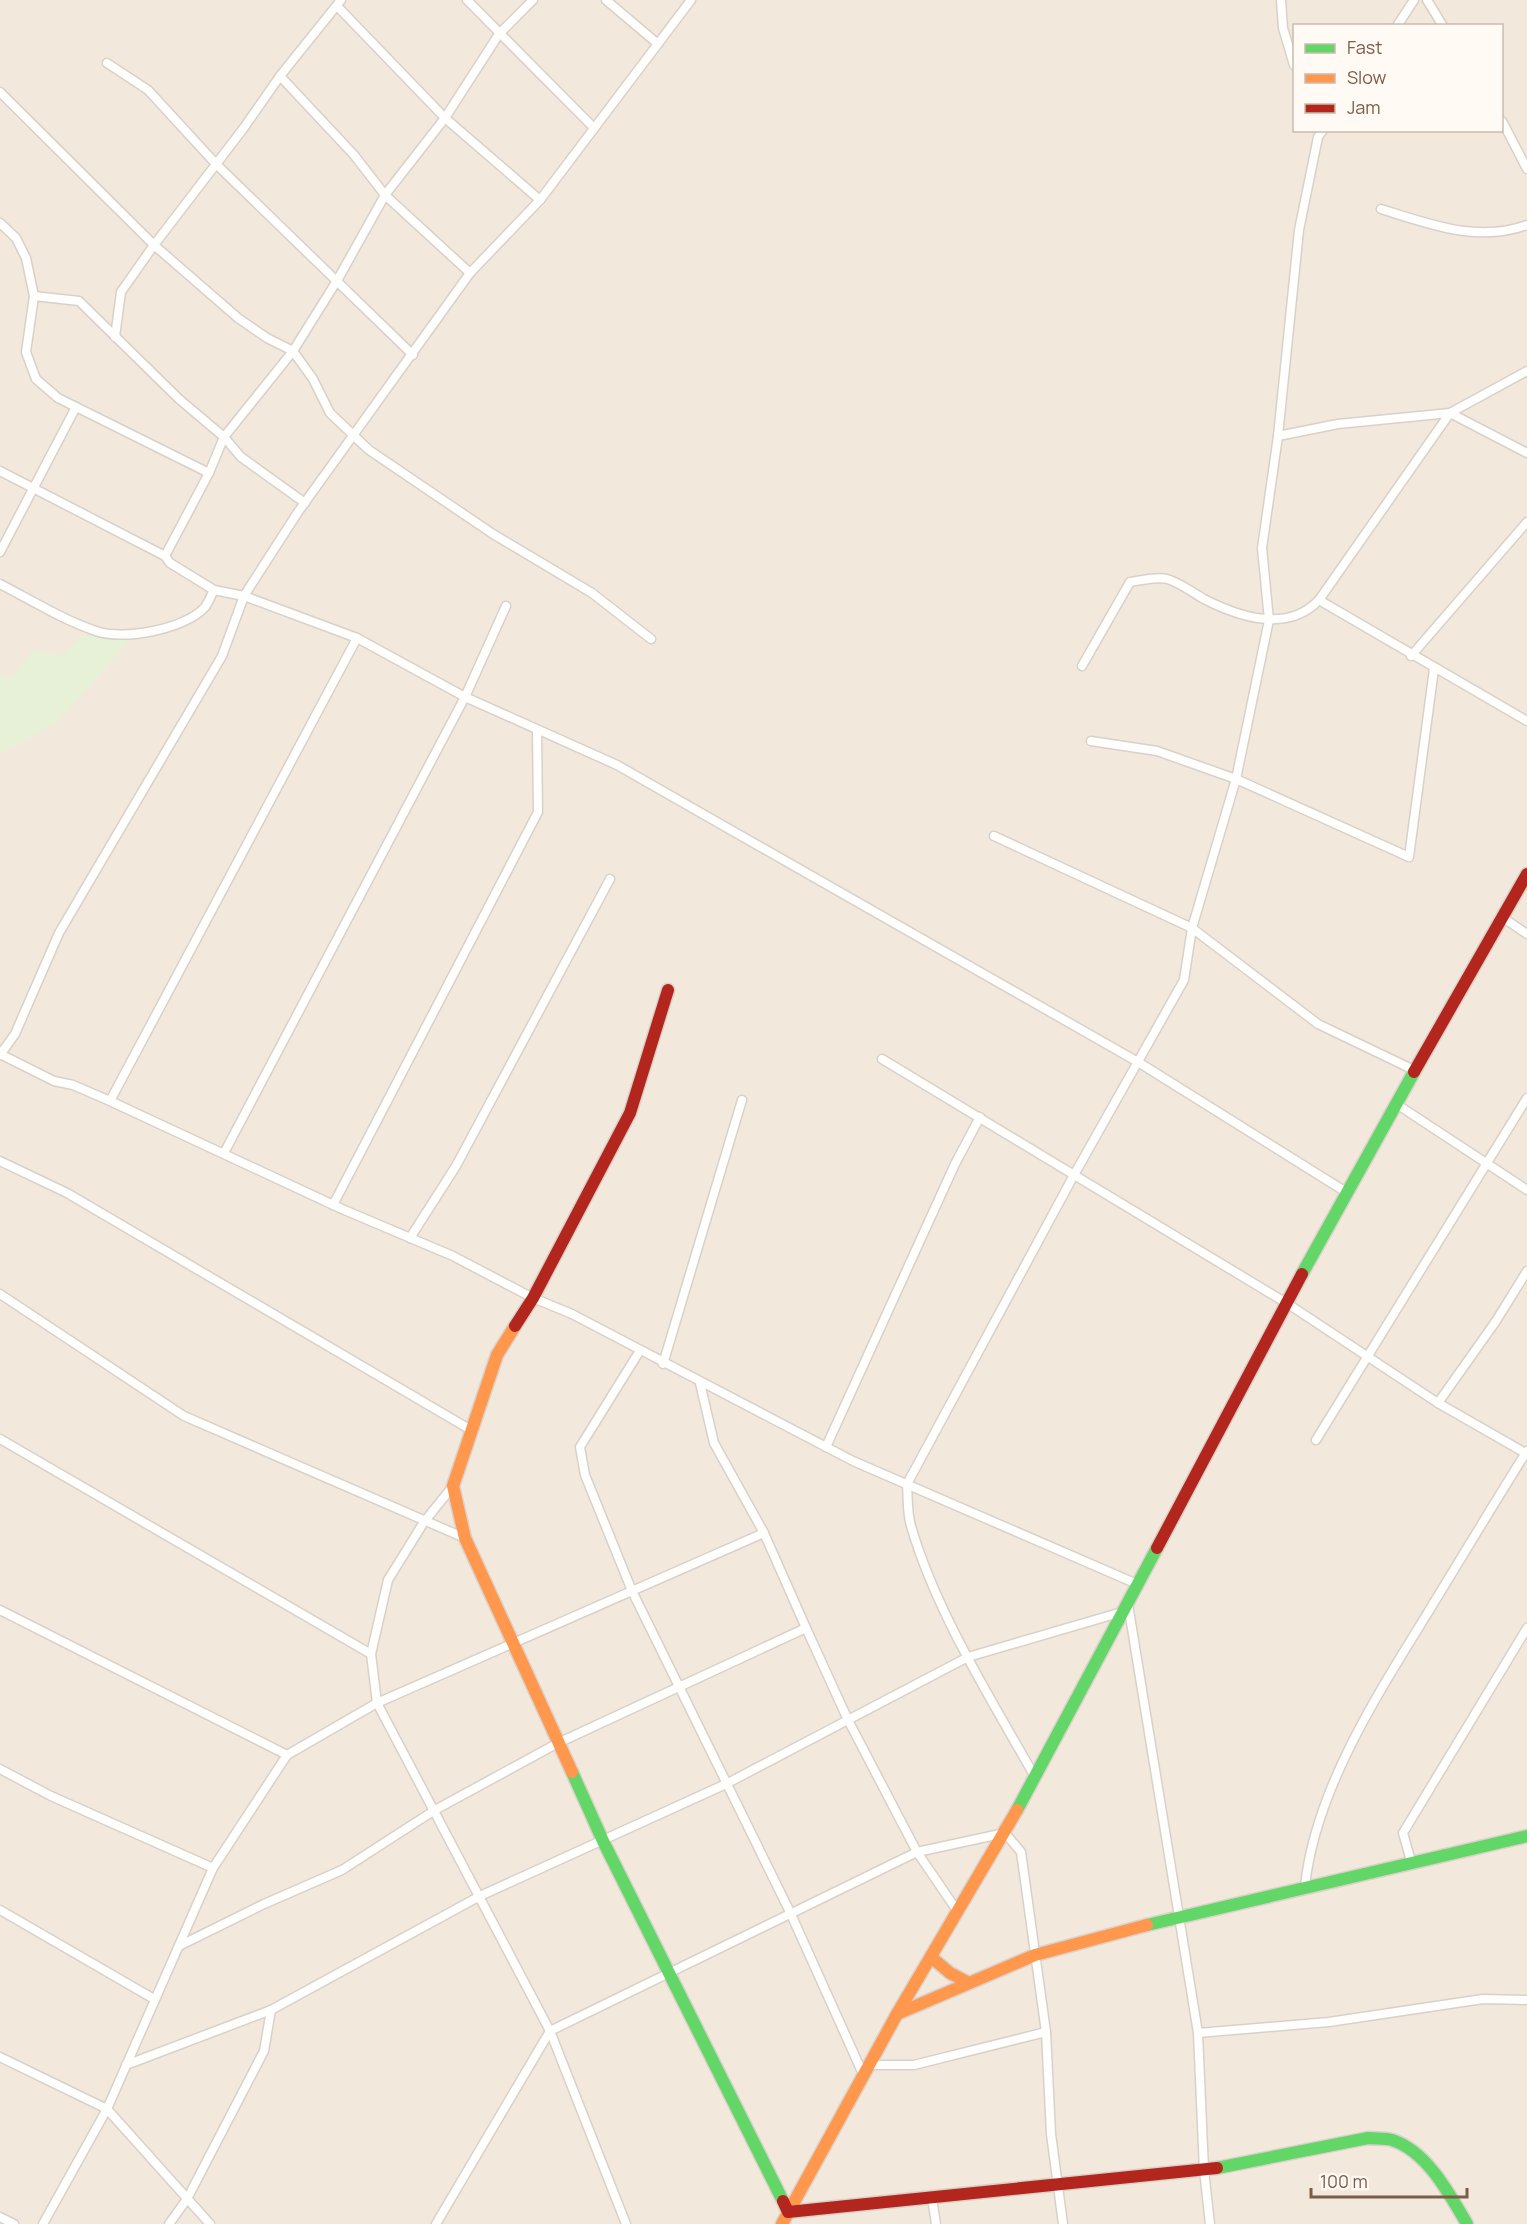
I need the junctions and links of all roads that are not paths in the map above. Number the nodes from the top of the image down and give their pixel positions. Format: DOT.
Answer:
graph roads {
  1 [pos="467,0"];
  2 [pos="533,0"];
  3 [pos="606,0"];
  4 [pos="691,0"];
  5 [pos="1281,0"];
  6 [pos="1414,0"];
  7 [pos="1427,0"];
  8 [pos="339,3"];
  9 [pos="1398,24"];
  10 [pos="1442,24"];
  11 [pos="499,34"];
  12 [pos="658,44"];
  13 [pos="1293,62"];
  14 [pos="107,63"];
  15 [pos="280,76"];
  16 [pos="0,92"];
  17 [pos="445,118"];
  18 [pos="1503,123"];
  19 [pos="594,128"];
  20 [pos="1319,133"];
  21 [pos="216,164"];
  22 [pos="1527,169"];
  23 [pos="385,195"];
  24 [pos="540,200"];
  25 [pos="1381,209"];
  26 [pos="0,224"];
  27 [pos="1527,225"];
  28 [pos="154,245"];
  29 [pos="470,273"];
  30 [pos="338,279"];
  31 [pos="34,296"];
  32 [pos="115,337"];
  33 [pos="293,351"];
  34 [pos="413,355"];
  35 [pos="1527,371"];
  36 [pos="76,407"];
  37 [pos="1450,413"];
  38 [pos="356,435"];
  39 [pos="1278,436"];
  40 [pos="224,437"];
  41 [pos="1527,453"];
  42 [pos="0,471"];
  43 [pos="210,473"];
  44 [pos="33,486"];
  45 [pos="305,503"];
  46 [pos="1527,522"];
  47 [pos="0,552"];
  48 [pos="165,556"];
  49 [pos="0,584"];
  50 [pos="214,590"];
  51 [pos="244,596"];
  52 [pos="1319,600"];
  53 [pos="506,606"];
  54 [pos="1269,620"];
  55 [pos="357,638"];
  56 [pos="651,639"];
  57 [pos="1411,656"];
  58 [pos="1082,666"];
  59 [pos="1434,669"];
  60 [pos="465,696"];
  61 [pos="1527,721"];
  62 [pos="537,730"];
  63 [pos="1091,741"];
  64 [pos="1236,779"];
  65 [pos="994,836"];
  66 [pos="1527,874"];
  67 [pos="610,879"];
  68 [pos="1502,917"];
  69 [pos="1192,928"];
  70 [pos="1527,934"];
  71 [pos="668,990"];
  72 [pos="0,1054"];
  73 [pos="882,1059"];
  74 [pos="1138,1062"];
  75 [pos="1416,1071"];
  76 [pos="1527,1098"];
  77 [pos="742,1100"];
  78 [pos="110,1101"];
  79 [pos="1398,1105"];
  80 [pos="980,1117"];
  81 [pos="224,1153"];
  82 [pos="0,1161"];
  83 [pos="1487,1165"];
  84 [pos="1074,1175"];
  85 [pos="1527,1190"];
  86 [pos="1346,1192"];
  87 [pos="333,1205"];
  88 [pos="410,1238"];
  89 [pos="1527,1271"];
  90 [pos="0,1294"];
  91 [pos="533,1298"];
  92 [pos="1288,1304"];
  93 [pos="639,1352"];
  94 [pos="1369,1355"];
  95 [pos="663,1364"];
  96 [pos="700,1383"];
  97 [pos="1438,1403"];
  98 [pos="471,1431"];
  99 [pos="0,1439"];
  100 [pos="1316,1440"];
  101 [pos="826,1448"];
  102 [pos="1526,1453"];
  103 [pos="907,1484"];
  104 [pos="453,1486"];
  105 [pos="424,1522"];
  106 [pos="764,1533"];
  107 [pos="465,1538"];
  108 [pos="1137,1584"];
  109 [pos="632,1591"];
  110 [pos="1125,1607"];
  111 [pos="0,1610"];
  112 [pos="806,1628"];
  113 [pos="1527,1628"];
  114 [pos="515,1644"];
  115 [pos="371,1654"];
  116 [pos="968,1657"];
  117 [pos="678,1687"];
  118 [pos="377,1703"];
  119 [pos="848,1720"];
  120 [pos="558,1743"];
  121 [pos="287,1755"];
  122 [pos="0,1769"];
  123 [pos="1035,1777"];
  124 [pos="726,1784"];
  125 [pos="435,1810"];
  126 [pos="1005,1833"];
  127 [pos="1527,1836"];
  128 [pos="603,1841"];
  129 [pos="917,1852"];
  130 [pos="1411,1861"];
  131 [pos="213,1868"];
  132 [pos="1305,1886"];
  133 [pos="480,1896"];
  134 [pos="0,1910"];
  135 [pos="790,1912"];
  136 [pos="958,1912"];
  137 [pos="1179,1916"];
  138 [pos="178,1946"];
  139 [pos="1035,1955"];
  140 [pos="931,1957"];
  141 [pos="670,1973"];
  142 [pos="969,1983"];
  143 [pos="154,1999"];
  144 [pos="1527,2000"];
  145 [pos="271,2010"];
  146 [pos="897,2014"];
  147 [pos="550,2031"];
  148 [pos="1046,2032"];
  149 [pos="1198,2033"];
  150 [pos="0,2056"];
  151 [pos="126,2065"];
  152 [pos="866,2070"];
  153 [pos="106,2109"];
  154 [pos="1204,2170"];
  155 [pos="1059,2187"];
  156 [pos="932,2198"];
  157 [pos="187,2199"];
  158 [pos="788,2212"];
  159 [pos="0,2217"];
  160 [pos="14,2224"];
  161 [pos="43,2224"];
  162 [pos="169,2224"];
  163 [pos="210,2224"];
  164 [pos="436,2224"];
  165 [pos="626,2224"];
  166 [pos="782,2224"];
  167 [pos="936,2224"];
  168 [pos="1063,2224"];
  169 [pos="1210,2224"];
  170 [pos="1467,2224"];
  1 -- 11 [label="street"];
  2 -- 11 [label="street"];
  3 -- 12 [label="street"];
  4 -- 12 [label="street"];
  5 -- 13 [label="street"];
  6 -- 9 [label="street"];
  7 -- 10 [label="street"];
  8 -- 15 [label="street"];
  8 -- 17 [label="street"];
  11 -- 17 [label="street"];
  11 -- 19 [label="street"];
  12 -- 19 [label="street"];
  14 -- 21 [label="street"];
  15 -- 21 [label="street"];
  15 -- 23 [label="street"];
  16 -- 28 [label="street"];
  17 -- 23 [label="street"];
  17 -- 24 [label="street"];
  18 -- 22 [label="street"];
  19 -- 24 [label="street"];
  20 -- 39 [label="street"];
  21 -- 28 [label="street"];
  21 -- 30 [label="street"];
  23 -- 29 [label="street"];
  23 -- 30 [label="street"];
  24 -- 29 [label="street"];
  25 -- 27 [label="street"];
  26 -- 31 [label="street"];
  28 -- 32 [label="street"];
  28 -- 33 [label="street"];
  29 -- 34 [label="street"];
  30 -- 33 [label="street"];
  30 -- 34 [label="street"];
  31 -- 32 [label="street"];
  31 -- 36 [label="street"];
  32 -- 40 [label="street"];
  33 -- 38 [label="street"];
  33 -- 40 [label="street"];
  34 -- 38 [label="street"];
  35 -- 37 [label="street"];
  36 -- 43 [label="street"];
  36 -- 44 [label="street"];
  37 -- 39 [label="street"];
  37 -- 41 [label="street"];
  37 -- 52 [label="street"];
  38 -- 45 [label="street"];
  38 -- 56 [label="street"];
  39 -- 54 [label="street"];
  40 -- 43 [label="street"];
  40 -- 45 [label="street"];
  42 -- 44 [label="street"];
  43 -- 48 [label="street"];
  44 -- 47 [label="street"];
  44 -- 48 [label="street"];
  45 -- 51 [label="street"];
  46 -- 57 [label="street"];
  48 -- 50 [label="street"];
  49 -- 50 [label="street"];
  50 -- 51 [label="street"];
  51 -- 55 [label="street"];
  51 -- 72 [label="street"];
  52 -- 54 [label="street"];
  52 -- 57 [label="street"];
  53 -- 60 [label="street"];
  54 -- 58 [label="street"];
  54 -- 64 [label="street"];
  55 -- 60 [label="street"];
  55 -- 78 [label="street"];
  57 -- 59 [label="street"];
  59 -- 61 [label="street"];
  59 -- 64 [label="street"];
  60 -- 62 [label="street"];
  60 -- 81 [label="street"];
  62 -- 74 [label="street"];
  62 -- 87 [label="street"];
  63 -- 64 [label="street"];
  64 -- 69 [label="street"];
  65 -- 69 [label="street"];
  66 -- 68 [label="main road"];
  67 -- 88 [label="street"];
  68 -- 70 [label="street"];
  68 -- 75 [label="main road"];
  69 -- 74 [label="street"];
  69 -- 75 [label="street"];
  71 -- 91 [label="main road"];
  72 -- 78 [label="street"];
  73 -- 80 [label="street"];
  74 -- 84 [label="street"];
  74 -- 86 [label="street"];
  75 -- 79 [label="main road"];
  76 -- 83 [label="street"];
  77 -- 95 [label="street"];
  78 -- 81 [label="street"];
  79 -- 83 [label="street"];
  79 -- 86 [label="main road"];
  80 -- 84 [label="street"];
  80 -- 101 [label="street"];
  81 -- 87 [label="street"];
  82 -- 98 [label="street"];
  83 -- 85 [label="street"];
  83 -- 94 [label="street"];
  84 -- 92 [label="street"];
  84 -- 103 [label="street"];
  86 -- 92 [label="main road"];
  87 -- 88 [label="street"];
  88 -- 91 [label="street"];
  89 -- 97 [label="street"];
  90 -- 105 [label="street"];
  91 -- 93 [label="street"];
  91 -- 98 [label="main road"];
  92 -- 94 [label="street"];
  92 -- 108 [label="main road"];
  93 -- 95 [label="street"];
  93 -- 109 [label="street"];
  94 -- 97 [label="street"];
  94 -- 100 [label="street"];
  95 -- 96 [label="street"];
  96 -- 101 [label="street"];
  96 -- 106 [label="street"];
  97 -- 102 [label="street"];
  98 -- 104 [label="main road"];
  99 -- 115 [label="street"];
  101 -- 103 [label="street"];
  102 -- 132 [label="street"];
  103 -- 108 [label="street"];
  103 -- 116 [label="street"];
  104 -- 105 [label="street"];
  104 -- 107 [label="main road"];
  105 -- 107 [label="street"];
  105 -- 115 [label="street"];
  106 -- 109 [label="street"];
  106 -- 112 [label="street"];
  107 -- 114 [label="main road"];
  108 -- 110 [label="main road"];
  109 -- 114 [label="street"];
  109 -- 117 [label="street"];
  110 -- 116 [label="street"];
  110 -- 123 [label="main road"];
  110 -- 137 [label="street"];
  111 -- 121 [label="street"];
  112 -- 117 [label="street"];
  112 -- 119 [label="street"];
  113 -- 130 [label="street"];
  114 -- 118 [label="street"];
  114 -- 120 [label="main road"];
  115 -- 118 [label="street"];
  116 -- 119 [label="street"];
  116 -- 123 [label="street"];
  117 -- 120 [label="street"];
  117 -- 124 [label="street"];
  118 -- 121 [label="street"];
  118 -- 125 [label="street"];
  119 -- 124 [label="street"];
  119 -- 129 [label="street"];
  120 -- 125 [label="street"];
  120 -- 128 [label="main road"];
  121 -- 131 [label="street"];
  122 -- 131 [label="street"];
  123 -- 126 [label="main road"];
  124 -- 128 [label="street"];
  124 -- 135 [label="street"];
  125 -- 133 [label="street"];
  125 -- 138 [label="street"];
  126 -- 129 [label="street"];
  126 -- 136 [label="main road"];
  126 -- 139 [label="street"];
  127 -- 130 [label="main road"];
  128 -- 133 [label="street"];
  128 -- 141 [label="main road"];
  129 -- 135 [label="street"];
  129 -- 136 [label="street"];
  130 -- 132 [label="main road"];
  131 -- 138 [label="street"];
  132 -- 137 [label="main road"];
  133 -- 145 [label="street"];
  133 -- 147 [label="street"];
  134 -- 143 [label="street"];
  135 -- 141 [label="street"];
  135 -- 152 [label="street"];
  136 -- 140 [label="main road"];
  137 -- 139 [label="main road"];
  137 -- 149 [label="street"];
  138 -- 143 [label="street"];
  139 -- 142 [label="main road"];
  139 -- 148 [label="street"];
  140 -- 142 [label="main road"];
  140 -- 146 [label="main road"];
  141 -- 147 [label="street"];
  141 -- 158 [label="main road"];
  142 -- 146 [label="main road"];
  143 -- 151 [label="street"];
  144 -- 149 [label="street"];
  145 -- 151 [label="street"];
  145 -- 157 [label="street"];
  146 -- 152 [label="main road"];
  147 -- 164 [label="street"];
  147 -- 165 [label="street"];
  148 -- 152 [label="street"];
  148 -- 155 [label="street"];
  149 -- 154 [label="street"];
  150 -- 153 [label="street"];
  151 -- 153 [label="street"];
  152 -- 158 [label="main road"];
  153 -- 157 [label="street"];
  153 -- 161 [label="street"];
  154 -- 155 [label="main road"];
  154 -- 169 [label="street"];
  154 -- 170 [label="main road"];
  155 -- 156 [label="main road"];
  155 -- 168 [label="street"];
  156 -- 158 [label="main road"];
  156 -- 167 [label="street"];
  157 -- 162 [label="street"];
  157 -- 163 [label="street"];
  158 -- 166 [label="main road"];
  159 -- 160 [label="street"];
}
